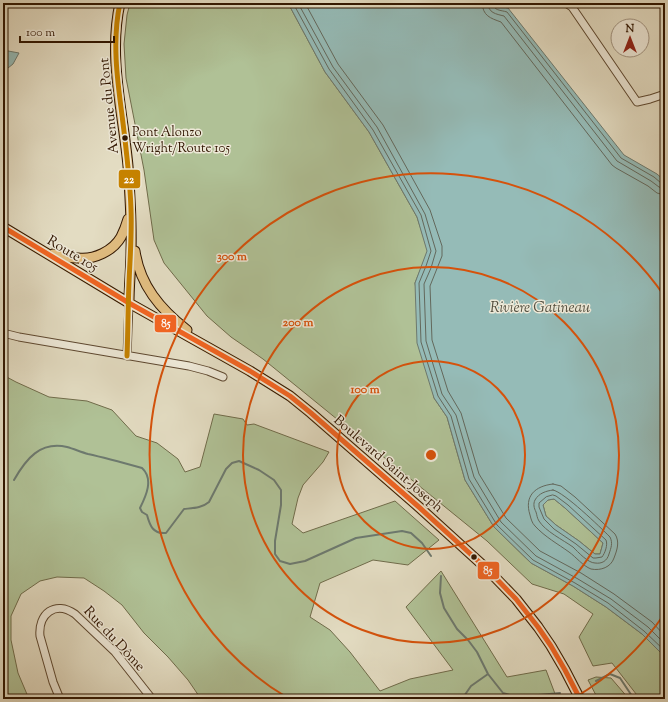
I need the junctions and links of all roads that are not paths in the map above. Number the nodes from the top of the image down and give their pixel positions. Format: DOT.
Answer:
graph roads {
  1 [pos="120,3"];
  2 [pos="566,3"];
  3 [pos="665,94"];
  4 [pos="131,210"];
  5 [pos="3,227"];
  6 [pos="43,251"];
  7 [pos="129,303"];
  8 [pos="3,333"];
  9 [pos="127,356"];
  10 [pos="250,371"];
  11 [pos="223,377"];
  12 [pos="60,699"];
  13 [pos="152,699"];
  14 [pos="580,699"];
  1 -- 4 [label="main road, Avenue du Pont"];
  2 -- 3 [label="street"];
  4 -- 6 [label="main road"];
  4 -- 7 [label="main road, Avenue du Pont"];
  4 -- 10 [label="main road"];
  5 -- 6 [label="main road, Route 105"];
  6 -- 7 [label="main road, Route 105"];
  7 -- 9 [label="street"];
  7 -- 10 [label="main road, Boulevard Saint-Joseph"];
  8 -- 9 [label="street"];
  9 -- 11 [label="street"];
  10 -- 14 [label="main road, Boulevard Saint-Joseph"];
  12 -- 13 [label="street, Rue du Dôme"];
}
